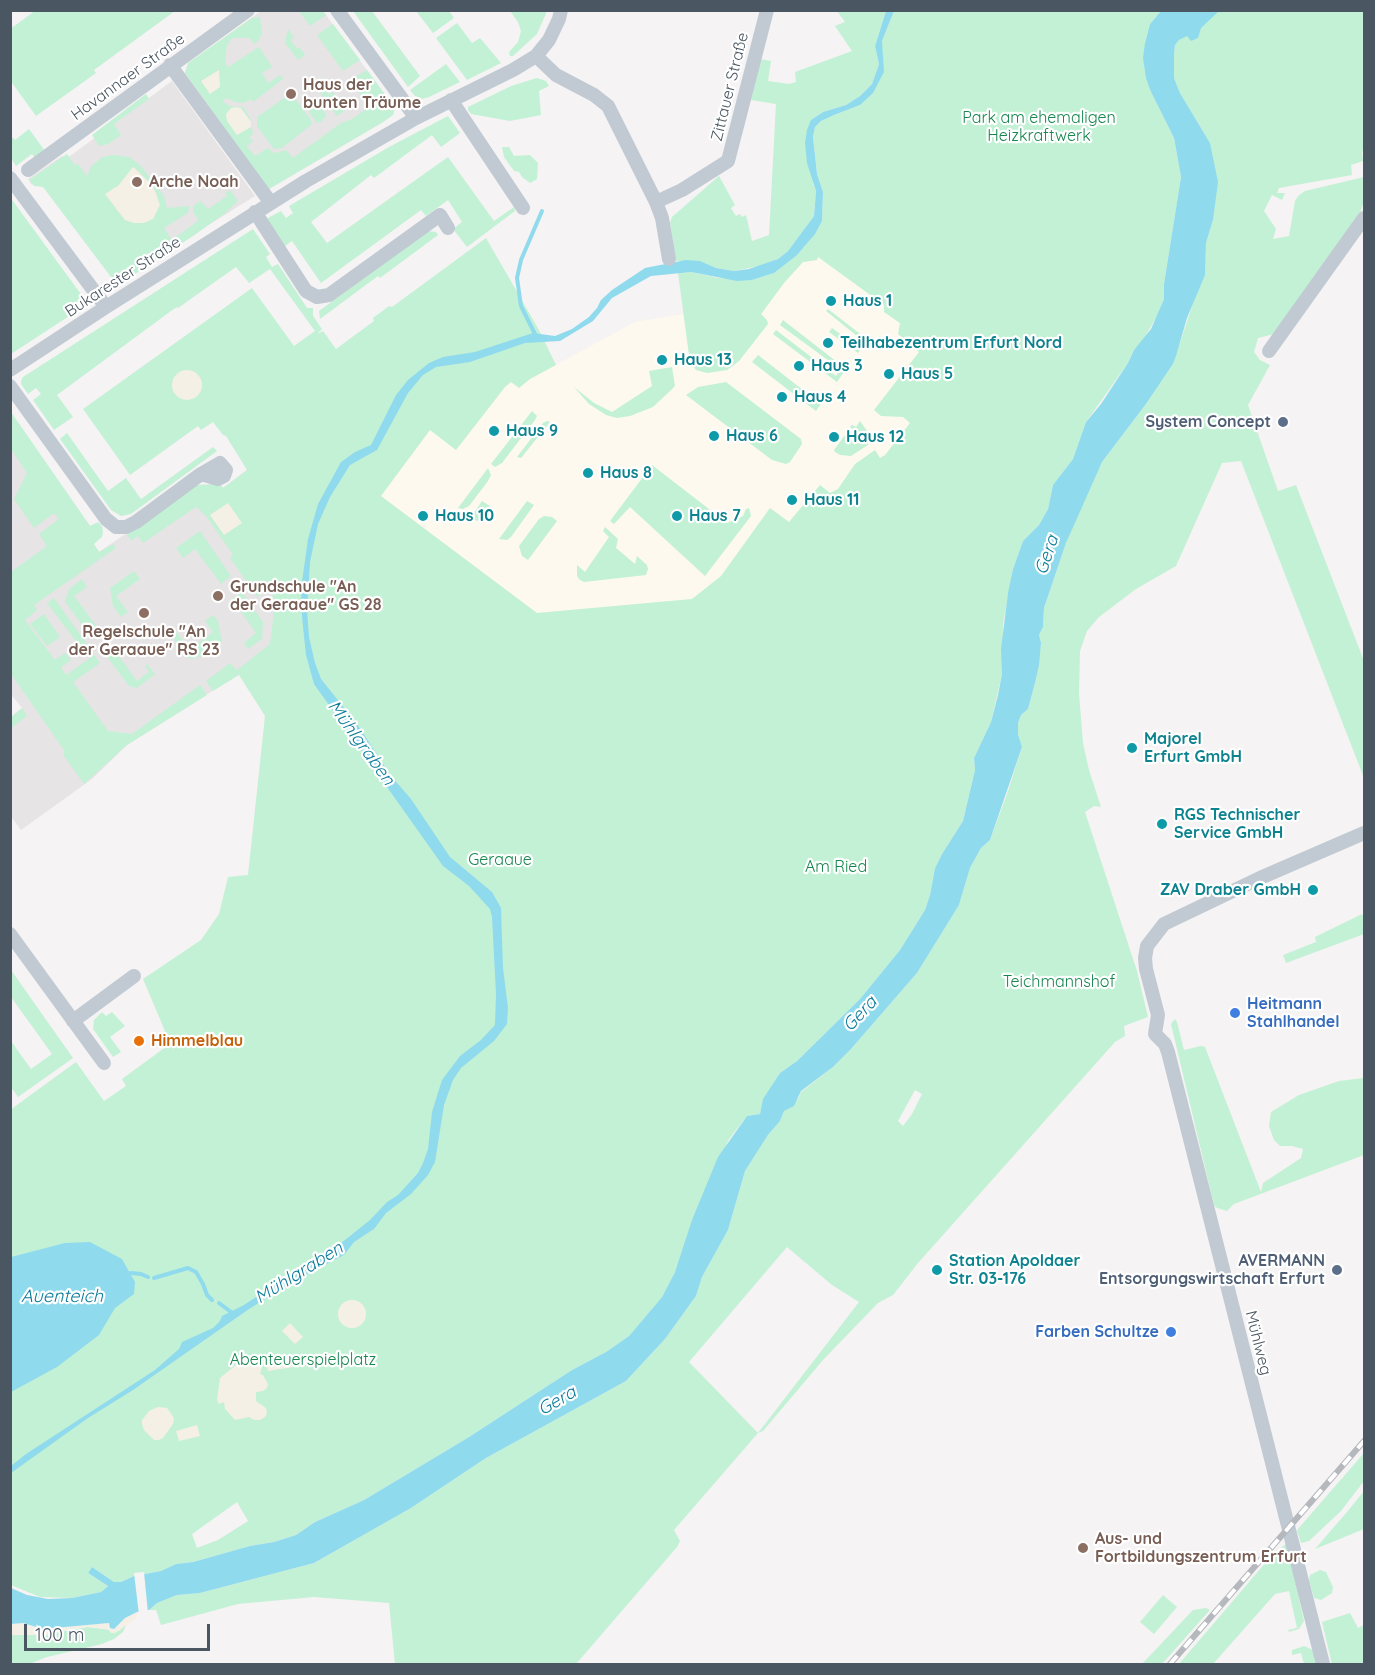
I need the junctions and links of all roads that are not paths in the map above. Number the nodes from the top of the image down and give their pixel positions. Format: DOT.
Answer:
graph roads {
  1 [pos="248,10"];
  2 [pos="337,10"];
  3 [pos="561,10"];
  4 [pos="767,10"];
  5 [pos="536,56"];
  6 [pos="170,65"];
  7 [pos="451,100"];
  8 [pos="416,118"];
  9 [pos="28,170"];
  10 [pos="10,178"];
  11 [pos="656,202"];
  12 [pos="271,203"];
  13 [pos="523,208"];
  14 [pos="255,212"];
  15 [pos="1365,218"];
  16 [pos="448,228"];
  17 [pos="669,259"];
  18 [pos="106,307"];
  19 [pos="1269,351"];
  20 [pos="10,370"];
  21 [pos="10,386"];
  22 [pos="201,474"];
  23 [pos="1365,833"];
  24 [pos="10,934"];
  25 [pos="134,976"];
  26 [pos="73,1021"];
  27 [pos="104,1063"];
  28 [pos="1323,1665"];
  1 -- 6 [label="street, Havannaer Straße"];
  2 -- 8 [label="street"];
  3 -- 5 [label="street"];
  4 -- 11 [label="street, Zittauer Straße"];
  5 -- 7 [label="street, Bukarester Straße"];
  5 -- 11 [label="street"];
  6 -- 9 [label="street, Havannaer Straße"];
  6 -- 12 [label="street"];
  7 -- 8 [label="street, Bukarester Straße"];
  7 -- 13 [label="street"];
  8 -- 12 [label="street, Bukarester Straße"];
  10 -- 18 [label="street"];
  11 -- 17 [label="street"];
  12 -- 14 [label="street, Bukarester Straße"];
  14 -- 16 [label="street"];
  14 -- 18 [label="street, Bukarester Straße"];
  15 -- 19 [label="street"];
  18 -- 20 [label="street, Bukarester Straße"];
  21 -- 22 [label="street"];
  23 -- 28 [label="street, Mühlweg"];
  24 -- 26 [label="street"];
  25 -- 26 [label="street"];
  26 -- 27 [label="street"];
}
